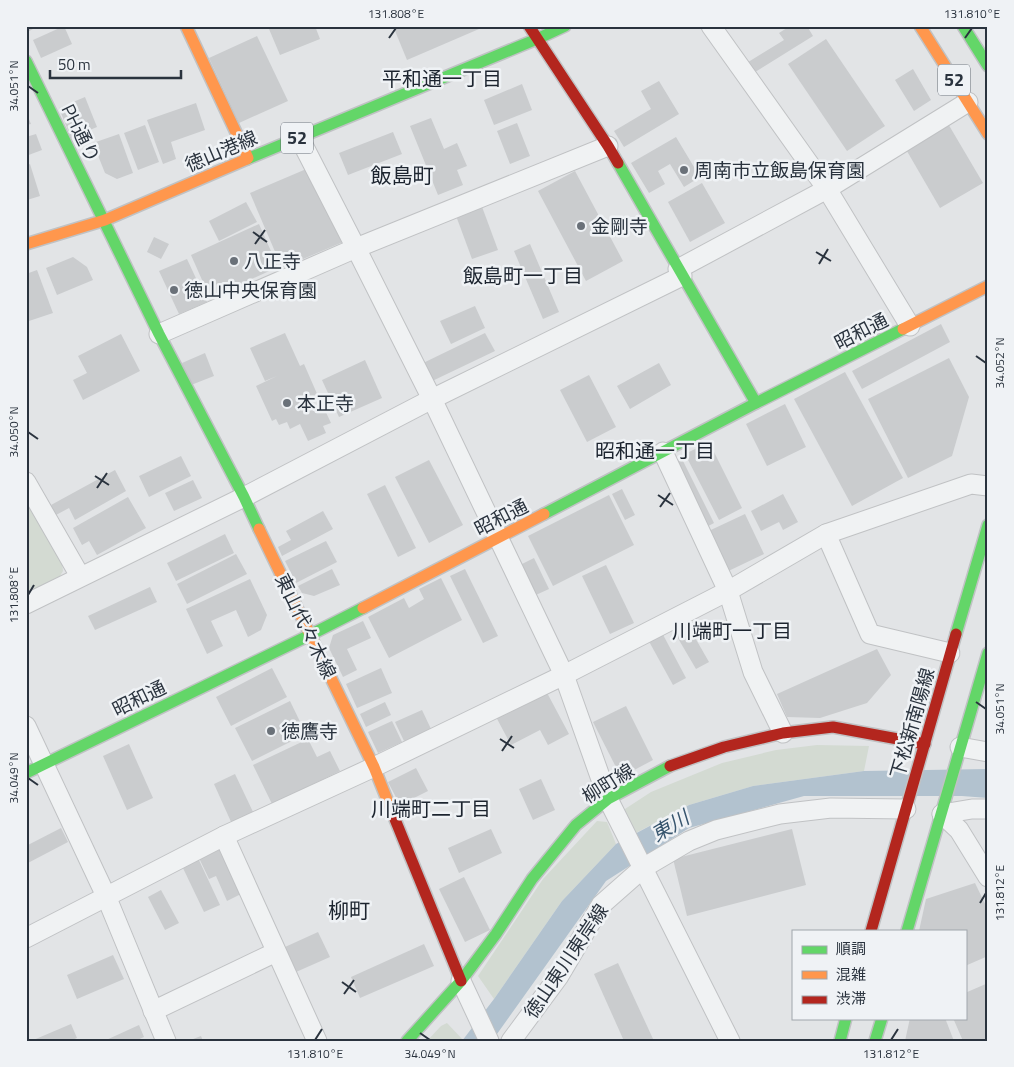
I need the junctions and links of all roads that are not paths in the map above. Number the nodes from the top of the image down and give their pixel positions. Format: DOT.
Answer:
graph roads {
  1 [pos="186,26"];
  2 [pos="530,26"];
  3 [pos="565,26"];
  4 [pos="712,26"];
  5 [pos="920,26"];
  6 [pos="964,26"];
  7 [pos="537,39"];
  8 [pos="26,61"];
  9 [pos="988,66"];
  10 [pos="968,102"];
  11 [pos="988,134"];
  12 [pos="299,137"];
  13 [pos="608,146"];
  14 [pos="248,158"];
  15 [pos="827,189"];
  16 [pos="104,220"];
  17 [pos="26,244"];
  18 [pos="356,248"];
  19 [pos="680,272"];
  20 [pos="988,286"];
  21 [pos="910,326"];
  22 [pos="159,334"];
  23 [pos="432,399"];
  24 [pos="756,403"];
  25 [pos="663,452"];
  26 [pos="26,482"];
  27 [pos="988,486"];
  28 [pos="244,497"];
  29 [pos="988,525"];
  30 [pos="826,534"];
  31 [pos="498,538"];
  32 [pos="80,576"];
  33 [pos="728,591"];
  34 [pos="26,604"];
  35 [pos="310,635"];
  36 [pos="950,652"];
  37 [pos="986,662"];
  38 [pos="564,675"];
  39 [pos="26,726"];
  40 [pos="783,733"];
  41 [pos="926,744"];
  42 [pos="960,747"];
  43 [pos="988,752"];
  44 [pos="43,764"];
  45 [pos="374,767"];
  46 [pos="26,772"];
  47 [pos="608,800"];
  48 [pos="906,809"];
  49 [pos="988,809"];
  50 [pos="942,814"];
  51 [pos="224,836"];
  52 [pos="643,868"];
  53 [pos="988,877"];
  54 [pos="106,896"];
  55 [pos="871,930"];
  56 [pos="907,930"];
  57 [pos="26,938"];
  58 [pos="276,952"];
  59 [pos="462,981"];
  60 [pos="153,1011"];
  61 [pos="845,1020"];
  62 [pos="881,1020"];
  63 [pos="166,1041"];
  64 [pos="317,1041"];
  65 [pos="407,1041"];
  66 [pos="489,1041"];
  67 [pos="512,1041"];
  68 [pos="730,1041"];
  69 [pos="840,1041"];
  70 [pos="875,1041"];
  1 -- 14 [label="street"];
  2 -- 7 [label="street"];
  3 -- 7 [label="street, 徳山港線 / 52"];
  4 -- 15 [label="street"];
  5 -- 10 [label="street, 52"];
  6 -- 9 [label="street, 52"];
  7 -- 12 [label="street, 徳山港線 / 52"];
  7 -- 13 [label="street"];
  8 -- 16 [label="street, PH通り"];
  10 -- 11 [label="street, 52"];
  10 -- 15 [label="street"];
  12 -- 14 [label="street, 徳山港線 / 52"];
  12 -- 18 [label="street"];
  13 -- 18 [label="street"];
  13 -- 19 [label="street"];
  14 -- 16 [label="street, 徳山港線 / 52"];
  15 -- 19 [label="street"];
  15 -- 21 [label="street"];
  16 -- 17 [label="street, 徳山港線 / 52"];
  16 -- 22 [label="street, 東山代々木線"];
  18 -- 22 [label="street"];
  18 -- 23 [label="street"];
  19 -- 23 [label="street"];
  19 -- 24 [label="street"];
  20 -- 21 [label="street, 昭和通"];
  21 -- 24 [label="street, 昭和通"];
  22 -- 28 [label="street, 東山代々木線"];
  23 -- 28 [label="street"];
  23 -- 31 [label="street"];
  24 -- 25 [label="street, 昭和通"];
  25 -- 31 [label="street, 昭和通"];
  25 -- 33 [label="street"];
  26 -- 32 [label="street"];
  27 -- 30 [label="street"];
  28 -- 32 [label="street"];
  28 -- 35 [label="street, 東山代々木線"];
  29 -- 36 [label="street, 下松新南陽線"];
  30 -- 33 [label="street"];
  30 -- 36 [label="street"];
  31 -- 35 [label="street, 昭和通"];
  31 -- 38 [label="street"];
  32 -- 34 [label="street"];
  33 -- 38 [label="street"];
  33 -- 40 [label="street"];
  35 -- 44 [label="street, 昭和通"];
  35 -- 45 [label="street, 東山代々木線"];
  36 -- 41 [label="street, 下松新南陽線"];
  37 -- 42 [label="street"];
  38 -- 45 [label="street"];
  38 -- 47 [label="street"];
  39 -- 44 [label="street"];
  40 -- 41 [label="street, 柳町線"];
  40 -- 47 [label="street, 柳町線"];
  41 -- 48 [label="street, 下松新南陽線"];
  42 -- 43 [label="street"];
  42 -- 50 [label="street"];
  44 -- 46 [label="street, 昭和通"];
  44 -- 54 [label="street"];
  45 -- 51 [label="street"];
  45 -- 59 [label="street, 東山代々木線"];
  47 -- 52 [label="street"];
  47 -- 59 [label="street, 柳町線"];
  48 -- 52 [label="street, 徳山東川東岸線"];
  48 -- 55 [label="street, 下松新南陽線"];
  49 -- 50 [label="street"];
  50 -- 53 [label="street"];
  50 -- 56 [label="street"];
  51 -- 54 [label="street"];
  51 -- 58 [label="street"];
  52 -- 67 [label="street, 徳山東川東岸線"];
  52 -- 68 [label="street"];
  54 -- 57 [label="street"];
  54 -- 60 [label="street"];
  58 -- 60 [label="street"];
  58 -- 64 [label="street"];
  59 -- 65 [label="street, 柳町線"];
  59 -- 66 [label="street, 東山代々木線"];
  60 -- 63 [label="street"];
  61 -- 69 [label="street"];
  62 -- 70 [label="street"];
}
